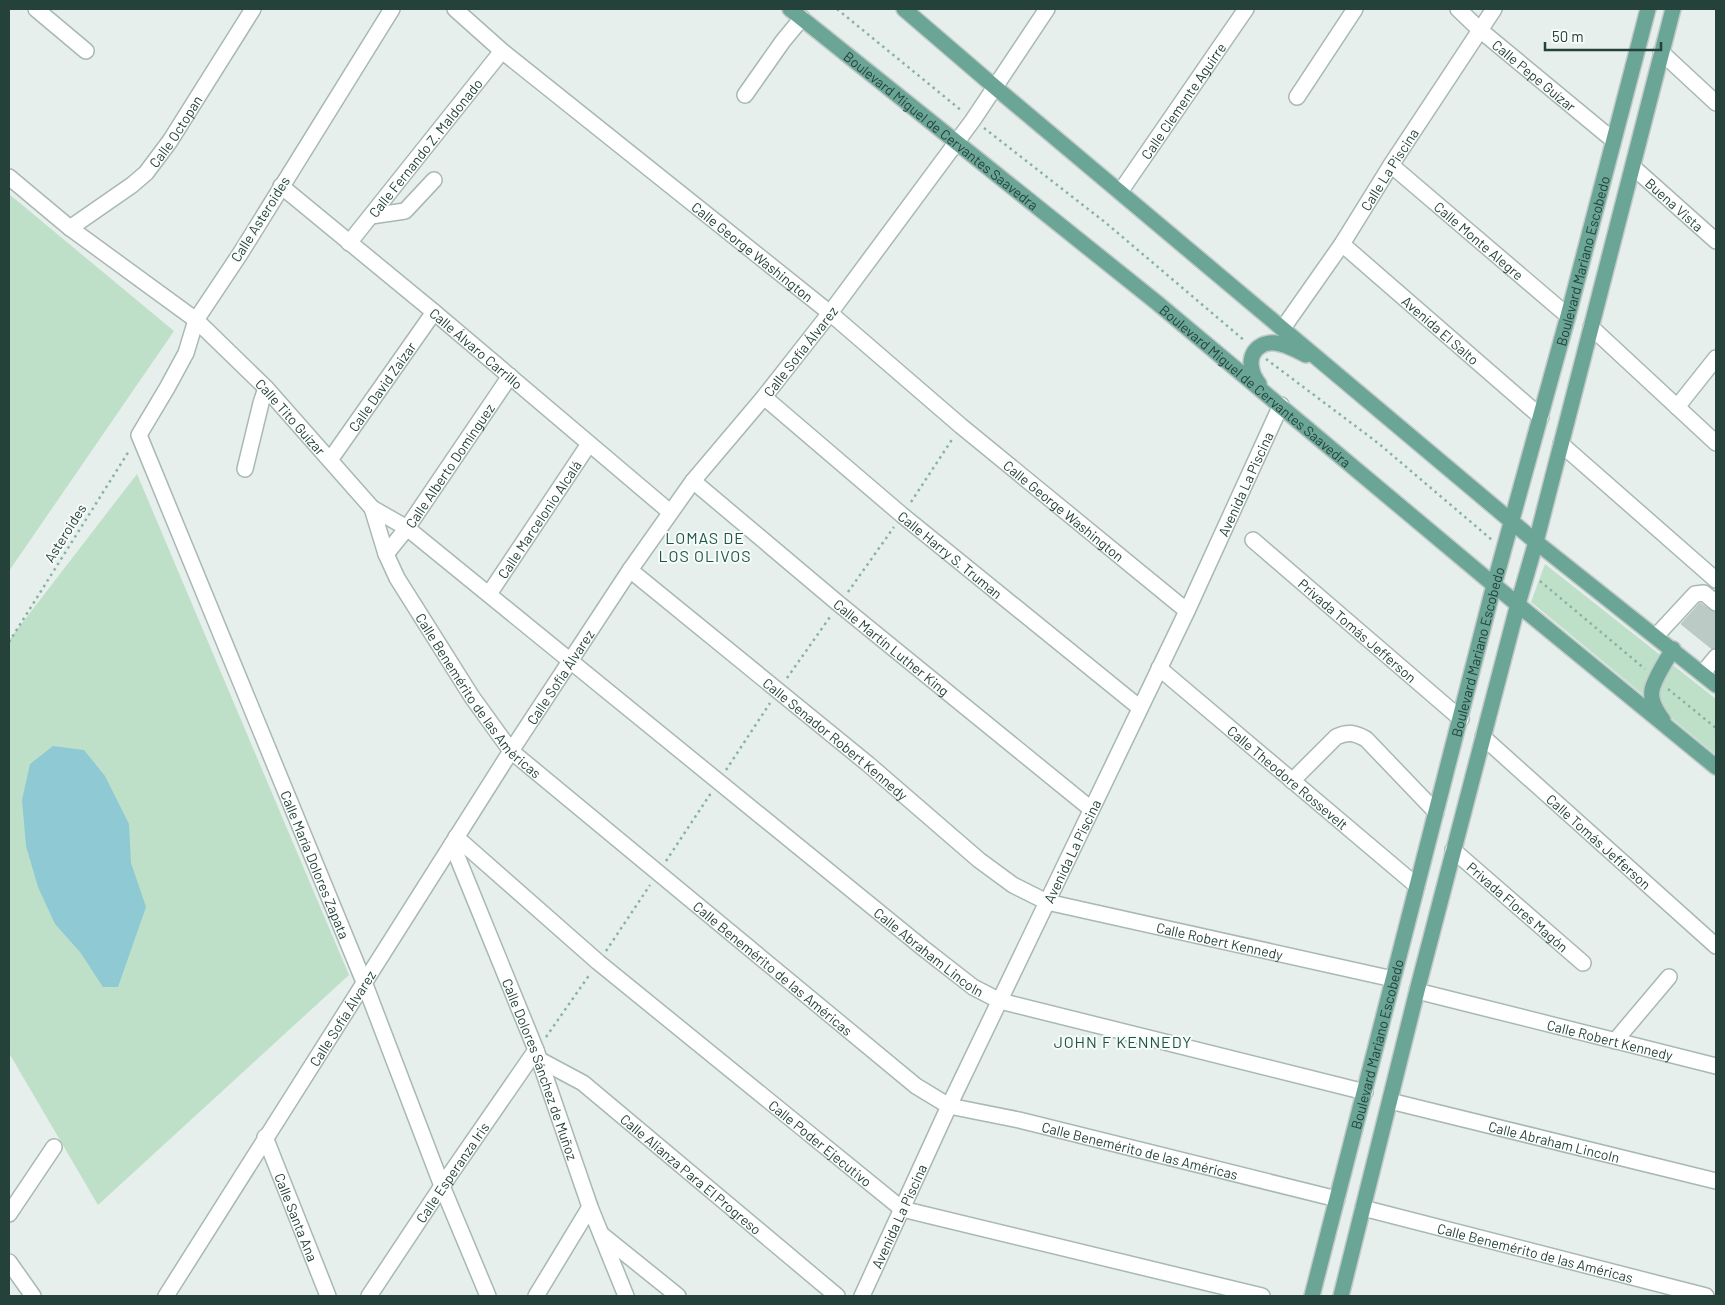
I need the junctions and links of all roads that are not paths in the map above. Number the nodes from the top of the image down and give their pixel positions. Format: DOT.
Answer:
graph roads {
  1 [pos="36,9"];
  2 [pos="253,9"];
  3 [pos="392,9"];
  4 [pos="455,9"];
  5 [pos="904,9"];
  6 [pos="1048,9"];
  7 [pos="1246,9"];
  8 [pos="1355,9"];
  9 [pos="1458,9"];
  10 [pos="1494,9"];
  11 [pos="1648,9"];
  12 [pos="1673,9"];
  13 [pos="796,13"];
  14 [pos="1480,30"];
  15 [pos="86,51"];
  16 [pos="502,51"];
  17 [pos="1661,52"];
  18 [pos="996,88"];
  19 [pos="745,95"];
  20 [pos="1297,97"];
  21 [pos="1716,103"];
  22 [pos="1613,140"];
  23 [pos="957,141"];
  24 [pos="1391,164"];
  25 [pos="1633,167"];
  26 [pos="9,176"];
  27 [pos="434,180"];
  28 [pos="280,186"];
  29 [pos="1120,192"];
  30 [pos="371,216"];
  31 [pos="70,228"];
  32 [pos="1716,242"];
  33 [pos="349,243"];
  34 [pos="1342,244"];
  35 [pos="434,312"];
  36 [pos="830,313"];
  37 [pos="1568,316"];
  38 [pos="196,320"];
  39 [pos="1591,327"];
  40 [pos="1283,328"];
  41 [pos="1716,358"];
  42 [pos="1323,363"];
  43 [pos="510,376"];
  44 [pos="266,388"];
  45 [pos="1260,388"];
  46 [pos="764,397"];
  47 [pos="1281,405"];
  48 [pos="1677,407"];
  49 [pos="1541,417"];
  50 [pos="139,435"];
  51 [pos="1716,443"];
  52 [pos="589,444"];
  53 [pos="1561,444"];
  54 [pos="330,460"];
  55 [pos="245,469"];
  56 [pos="694,482"];
  57 [pos="372,508"];
  58 [pos="670,512"];
  59 [pos="1512,521"];
  60 [pos="408,528"];
  61 [pos="1253,540"];
  62 [pos="1536,542"];
  63 [pos="386,554"];
  64 [pos="630,570"];
  65 [pos="1716,580"];
  66 [pos="1494,585"];
  67 [pos="489,594"];
  68 [pos="1716,603"];
  69 [pos="1518,604"];
  70 [pos="1186,611"];
  71 [pos="1656,636"];
  72 [pos="1673,649"];
  73 [pos="1716,657"];
  74 [pos="571,660"];
  75 [pos="1159,668"];
  76 [pos="1703,673"];
  77 [pos="1716,685"];
  78 [pos="1140,708"];
  79 [pos="1461,719"];
  80 [pos="1668,729"];
  81 [pos="1483,737"];
  82 [pos="511,751"];
  83 [pos="1716,767"];
  84 [pos="1292,781"];
  85 [pos="1091,809"];
  86 [pos="1436,812"];
  87 [pos="454,841"];
  88 [pos="1454,850"];
  89 [pos="1416,886"];
  90 [pos="1047,902"];
  91 [pos="1716,946"];
  92 [pos="1583,962"];
  93 [pos="1669,977"];
  94 [pos="1393,979"];
  95 [pos="364,982"];
  96 [pos="1417,991"];
  97 [pos="1000,1002"];
  98 [pos="1615,1041"];
  99 [pos="538,1055"];
  100 [pos="1716,1066"];
  101 [pos="1365,1092"];
  102 [pos="1390,1101"];
  103 [pos="949,1106"];
  104 [pos="265,1137"];
  105 [pos="54,1147"];
  106 [pos="1716,1182"];
  107 [pos="442,1186"];
  108 [pos="1337,1199"];
  109 [pos="590,1207"];
  110 [pos="1363,1208"];
  111 [pos="902,1209"];
  112 [pos="9,1214"];
  113 [pos="600,1234"];
  114 [pos="9,1262"];
  115 [pos="33,1296"];
  116 [pos="166,1296"];
  117 [pos="328,1296"];
  118 [pos="369,1296"];
  119 [pos="488,1296"];
  120 [pos="536,1296"];
  121 [pos="626,1296"];
  122 [pos="678,1296"];
  123 [pos="837,1296"];
  124 [pos="862,1296"];
  125 [pos="1262,1296"];
  126 [pos="1312,1296"];
  127 [pos="1341,1296"];
  128 [pos="1706,1296"];
  1 -- 15 [label="street"];
  2 -- 31 [label="street, Calle Octopan"];
  3 -- 28 [label="street, Calle Asteroides"];
  4 -- 16 [label="street, Calle George Washington"];
  5 -- 18 [label="main road"];
  6 -- 18 [label="street, Calle Sofía Álvarez"];
  7 -- 29 [label="street, Calle Clemente Aguirre"];
  8 -- 20 [label="street"];
  9 -- 14 [label="street, Calle Pepe Guízar"];
  10 -- 14 [label="street, Calle La Piscina"];
  11 -- 22 [label="main road, Boulevard Mariano Escobedo"];
  12 -- 17 [label="main road, Boulevard Mariano Escobedo"];
  13 -- 19 [label="street"];
  13 -- 23 [label="main road, Boulevard Miguel de Cervantes Saavedra"];
  14 -- 22 [label="street, Calle Pepe Guízar"];
  14 -- 24 [label="street, Calle La Piscina"];
  16 -- 30 [label="street, Calle Fernando Z. Maldonado"];
  16 -- 36 [label="street, Calle George Washington"];
  17 -- 21 [label="street"];
  17 -- 25 [label="main road, Boulevard Mariano Escobedo"];
  18 -- 23 [label="street, Calle Sofía Álvarez"];
  18 -- 29 [label="main road"];
  22 -- 37 [label="main road, Boulevard Mariano Escobedo"];
  23 -- 36 [label="street, Calle Sofía Álvarez"];
  23 -- 45 [label="main road, Boulevard Miguel de Cervantes Saavedra"];
  24 -- 34 [label="street, Calle La Piscina"];
  24 -- 37 [label="street, Calle Monte Alegre"];
  25 -- 32 [label="street, Buena Vista"];
  25 -- 39 [label="main road, Boulevard Mariano Escobedo"];
  26 -- 31 [label="street, Calle Tito Guízar"];
  27 -- 30 [label="street"];
  28 -- 33 [label="street, Calle Álvaro Carrillo"];
  28 -- 38 [label="street, Calle Asteroides"];
  29 -- 40 [label="main road"];
  30 -- 33 [label="street, Calle Fernando Z. Maldonado"];
  31 -- 38 [label="street, Calle Tito Guízar"];
  33 -- 35 [label="street, Calle Álvaro Carrillo"];
  34 -- 40 [label="street, Calle La Piscina"];
  34 -- 49 [label="street, Avenida El Salto"];
  35 -- 43 [label="street, Calle Álvaro Carrillo"];
  35 -- 54 [label="street, Calle David Zaizar"];
  36 -- 46 [label="street, Calle Sofía Álvarez"];
  36 -- 70 [label="street, Calle George Washington"];
  37 -- 49 [label="main road, Boulevard Mariano Escobedo"];
  38 -- 44 [label="street, Calle Tito Guízar"];
  38 -- 50 [label="street, Calle Asteroides"];
  39 -- 48 [label="street"];
  39 -- 53 [label="main road, Boulevard Mariano Escobedo"];
  40 -- 42 [label="main road"];
  41 -- 48 [label="street"];
  42 -- 45 [label="main road"];
  42 -- 59 [label="main road"];
  43 -- 52 [label="street, Calle Álvaro Carrillo"];
  43 -- 60 [label="street, Calle Alberto Domínguez"];
  44 -- 54 [label="street, Calle Tito Guízar"];
  44 -- 55 [label="street"];
  45 -- 47 [label="main road, Boulevard Miguel de Cervantes Saavedra"];
  46 -- 56 [label="street, Calle Sofía Álvarez"];
  46 -- 78 [label="street, Calle Harry S. Truman"];
  47 -- 66 [label="main road, Boulevard Miguel de Cervantes Saavedra"];
  47 -- 70 [label="street, Avenida La Piscina"];
  48 -- 51 [label="street"];
  49 -- 59 [label="main road, Boulevard Mariano Escobedo"];
  50 -- 95 [label="street, Calle María Dolores Zapata"];
  52 -- 58 [label="street, Calle Álvaro Carrillo"];
  52 -- 67 [label="street, Calle Marcelonio Alcalá"];
  53 -- 62 [label="main road, Boulevard Mariano Escobedo"];
  53 -- 65 [label="street"];
  54 -- 57 [label="street, Calle Tito Guízar"];
  56 -- 58 [label="street, Calle Sofía Álvarez"];
  56 -- 85 [label="street, Calle Martín Luther King"];
  57 -- 60 [label="street, Calle Tito Guízar"];
  57 -- 63 [label="street, Calle Benemérito de las Américas"];
  58 -- 64 [label="street, Calle Sofía Álvarez"];
  59 -- 62 [label="main road"];
  59 -- 66 [label="main road, Boulevard Mariano Escobedo"];
  60 -- 63 [label="street, Calle Alberto Domínguez"];
  60 -- 67 [label="street, Calle Tito Guízar"];
  61 -- 79 [label="street, Privada Tomás Jefferson"];
  62 -- 69 [label="main road, Boulevard Mariano Escobedo"];
  62 -- 71 [label="main road"];
  63 -- 82 [label="street, Calle Benemérito de las Américas"];
  64 -- 74 [label="street, Calle Sofía Álvarez"];
  64 -- 90 [label="street, Calle Senador Robert Kennedy"];
  66 -- 69 [label="main road, Boulevard Miguel de Cervantes Saavedra"];
  66 -- 79 [label="main road, Boulevard Mariano Escobedo"];
  67 -- 74 [label="street, Calle Tito Guízar"];
  68 -- 71 [label="street"];
  69 -- 80 [label="main road, Boulevard Miguel de Cervantes Saavedra"];
  69 -- 81 [label="main road, Boulevard Mariano Escobedo"];
  70 -- 75 [label="street, Avenida La Piscina"];
  71 -- 72 [label="main road"];
  72 -- 76 [label="main road"];
  72 -- 80 [label="main road"];
  73 -- 76 [label="street"];
  74 -- 82 [label="street, Calle Sofía Álvarez"];
  74 -- 97 [label="street, Calle Abraham Lincoln"];
  75 -- 78 [label="street, Avenida La Piscina"];
  75 -- 84 [label="street, Calle Theodore Rossevelt"];
  76 -- 77 [label="main road"];
  78 -- 85 [label="street, Avenida La Piscina"];
  79 -- 86 [label="main road, Boulevard Mariano Escobedo"];
  80 -- 83 [label="main road, Boulevard Miguel de Cervantes Saavedra"];
  81 -- 88 [label="main road, Boulevard Mariano Escobedo"];
  81 -- 91 [label="street, Calle Tomás Jefferson"];
  82 -- 87 [label="street, Calle Sofía Álvarez"];
  82 -- 103 [label="street, Calle Benemérito de las Américas"];
  84 -- 86 [label="street"];
  84 -- 89 [label="street, Calle Theodore Rossevelt"];
  85 -- 90 [label="street, Avenida La Piscina"];
  86 -- 89 [label="main road, Boulevard Mariano Escobedo"];
  87 -- 95 [label="street, Calle Sofía Álvarez"];
  87 -- 99 [label="street, Calle Dolores Sánchez de Muñoz"];
  87 -- 111 [label="street, Calle Poder Ejecutivo"];
  88 -- 92 [label="street, Privada Flores Magón"];
  88 -- 96 [label="main road, Boulevard Mariano Escobedo"];
  89 -- 94 [label="main road, Boulevard Mariano Escobedo"];
  90 -- 94 [label="street, Calle Robert Kennedy"];
  90 -- 97 [label="street, Avenida La Piscina"];
  93 -- 98 [label="street"];
  94 -- 101 [label="main road, Boulevard Mariano Escobedo"];
  95 -- 104 [label="street, Calle Sofía Álvarez"];
  95 -- 107 [label="street, Calle María Dolores Zapata"];
  96 -- 98 [label="street, Calle Robert Kennedy"];
  96 -- 102 [label="main road, Boulevard Mariano Escobedo"];
  97 -- 101 [label="street, Calle Abraham Lincoln"];
  97 -- 103 [label="street, Avenida La Piscina"];
  98 -- 100 [label="street, Calle Robert Kennedy"];
  99 -- 107 [label="street, Calle Esperanza Iris"];
  99 -- 109 [label="street, Calle Dolores Sánchez de Muñoz"];
  99 -- 123 [label="street, Calle Alianza Para El Progreso"];
  101 -- 108 [label="main road, Boulevard Mariano Escobedo"];
  102 -- 106 [label="street, Calle Abraham Lincoln"];
  102 -- 110 [label="main road, Boulevard Mariano Escobedo"];
  103 -- 108 [label="street, Calle Benemérito de las Américas"];
  103 -- 111 [label="street, Avenida La Piscina"];
  104 -- 116 [label="street, Calle Sofía Álvarez"];
  104 -- 117 [label="street, Calle Santa Ana"];
  105 -- 112 [label="street"];
  107 -- 118 [label="street, Calle Esperanza Iris"];
  107 -- 119 [label="street, Calle María Dolores Zapata"];
  108 -- 126 [label="main road, Boulevard Mariano Escobedo"];
  109 -- 113 [label="street, Calle Dolores Sánchez de Muñoz"];
  109 -- 120 [label="street"];
  110 -- 127 [label="main road, Boulevard Mariano Escobedo"];
  110 -- 128 [label="street, Calle Benemérito de las Américas"];
  111 -- 124 [label="street, Avenida La Piscina"];
  111 -- 125 [label="street, Calle Poder Ejecutivo"];
  113 -- 121 [label="street, Calle Dolores Sánchez de Muñoz"];
  113 -- 122 [label="street"];
  114 -- 115 [label="street"];
}
